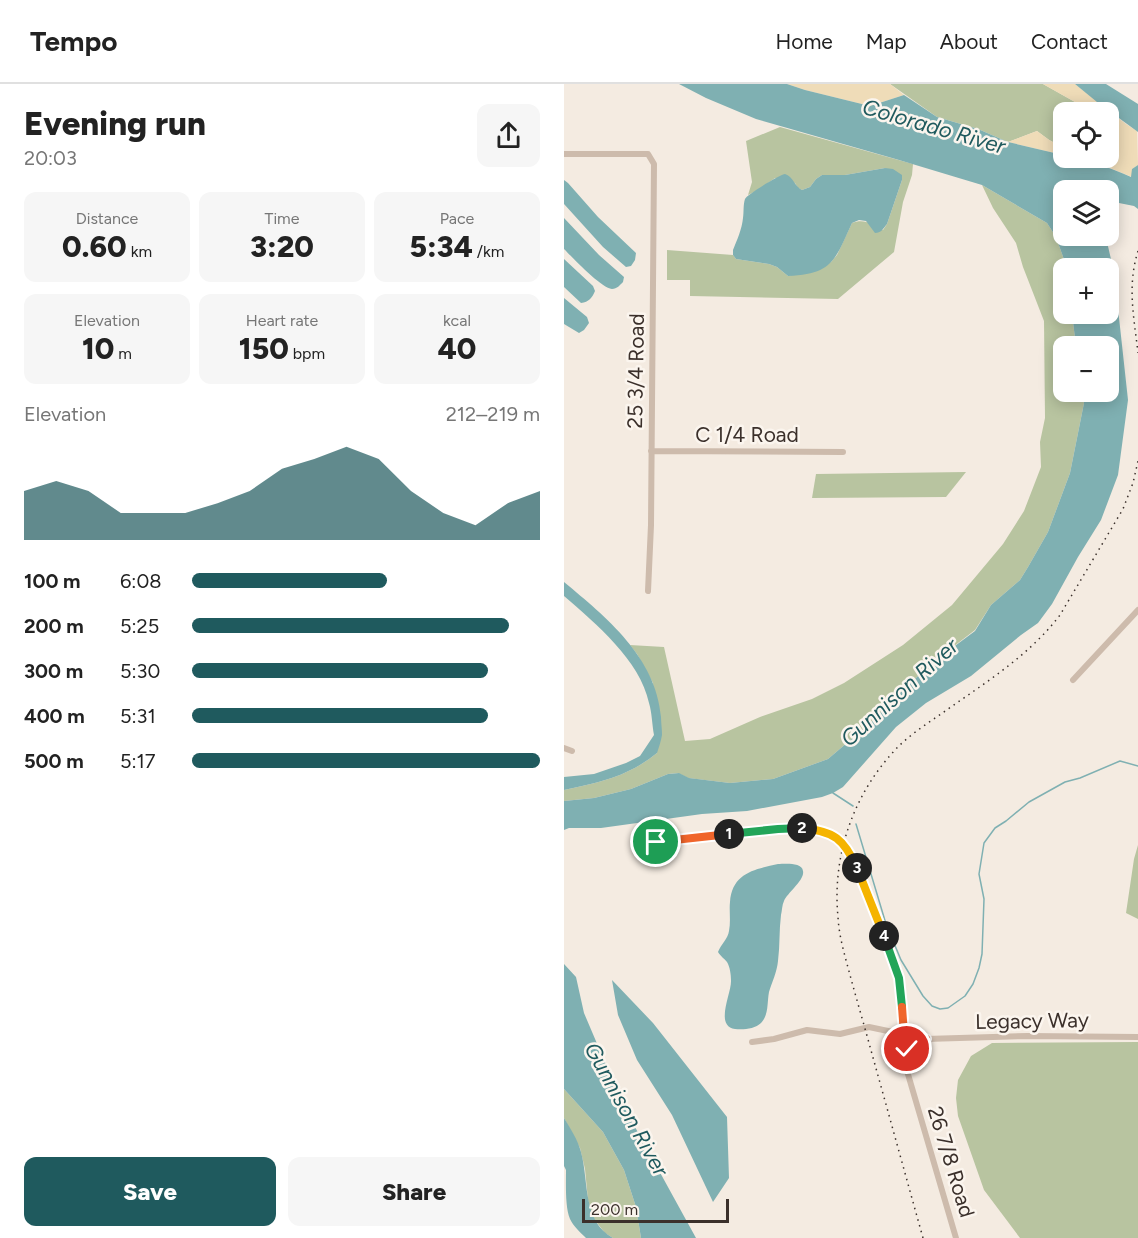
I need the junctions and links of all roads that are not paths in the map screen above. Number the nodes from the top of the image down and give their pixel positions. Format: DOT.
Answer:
graph roads {
  1 [pos="564,154"];
  2 [pos="651,451"];
  3 [pos="843,452"];
  4 [pos="648,591"];
  5 [pos="1138,610"];
  6 [pos="1073,680"];
  7 [pos="564,748"];
  8 [pos="572,751"];
  9 [pos="636,844"];
  10 [pos="904,1034"];
  11 [pos="1138,1036"];
  12 [pos="926,1039"];
  13 [pos="752,1042"];
  14 [pos="956,1238"];
  1 -- 2 [label="street, 25 3/4 Road"];
  2 -- 3 [label="street, C 1/4 Road"];
  2 -- 4 [label="street, 25 3/4 Road"];
  5 -- 6 [label="street"];
  7 -- 8 [label="street"];
  9 -- 10 [label="street"];
  10 -- 12 [label="street, Legacy Way"];
  10 -- 13 [label="street, Legacy Way"];
  11 -- 12 [label="street, Legacy Way"];
  12 -- 14 [label="street, 26 7/8 Road"];
}
